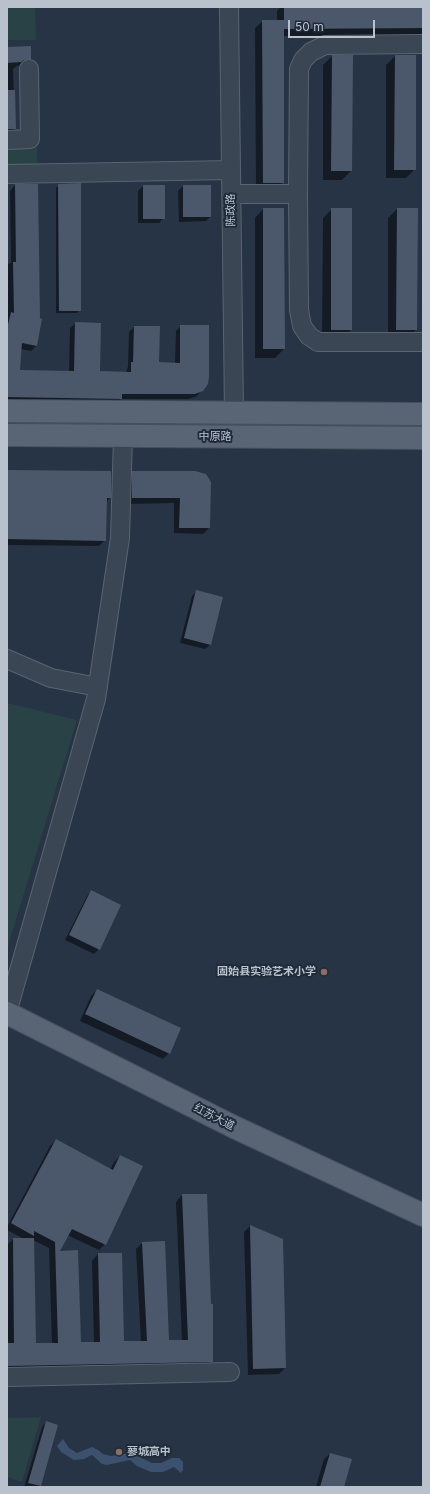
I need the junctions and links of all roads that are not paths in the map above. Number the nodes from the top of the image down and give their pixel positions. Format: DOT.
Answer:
graph roads {
  1 [pos="228,7"];
  2 [pos="423,44"];
  3 [pos="29,69"];
  4 [pos="7,140"];
  5 [pos="231,170"];
  6 [pos="7,174"];
  7 [pos="231,194"];
  8 [pos="298,194"];
  9 [pos="423,342"];
  10 [pos="7,411"];
  11 [pos="234,413"];
  12 [pos="423,414"];
  13 [pos="7,435"];
  14 [pos="123,437"];
  15 [pos="423,438"];
  16 [pos="7,659"];
  17 [pos="98,687"];
  18 [pos="7,1013"];
  19 [pos="423,1215"];
  20 [pos="230,1372"];
  21 [pos="7,1377"];
  1 -- 5 [label="street, 陈政路"];
  2 -- 8 [label="street"];
  3 -- 4 [label="street"];
  5 -- 6 [label="street"];
  5 -- 7 [label="street, 陈政路"];
  7 -- 8 [label="street"];
  7 -- 11 [label="street, 陈政路"];
  8 -- 9 [label="street"];
  10 -- 11 [label="main road"];
  11 -- 12 [label="main road"];
  13 -- 14 [label="main road, 中原路"];
  14 -- 15 [label="main road, 中原路"];
  14 -- 17 [label="street"];
  16 -- 17 [label="street"];
  17 -- 18 [label="street"];
  18 -- 19 [label="main road, 红苏大道"];
  20 -- 21 [label="street"];
}
